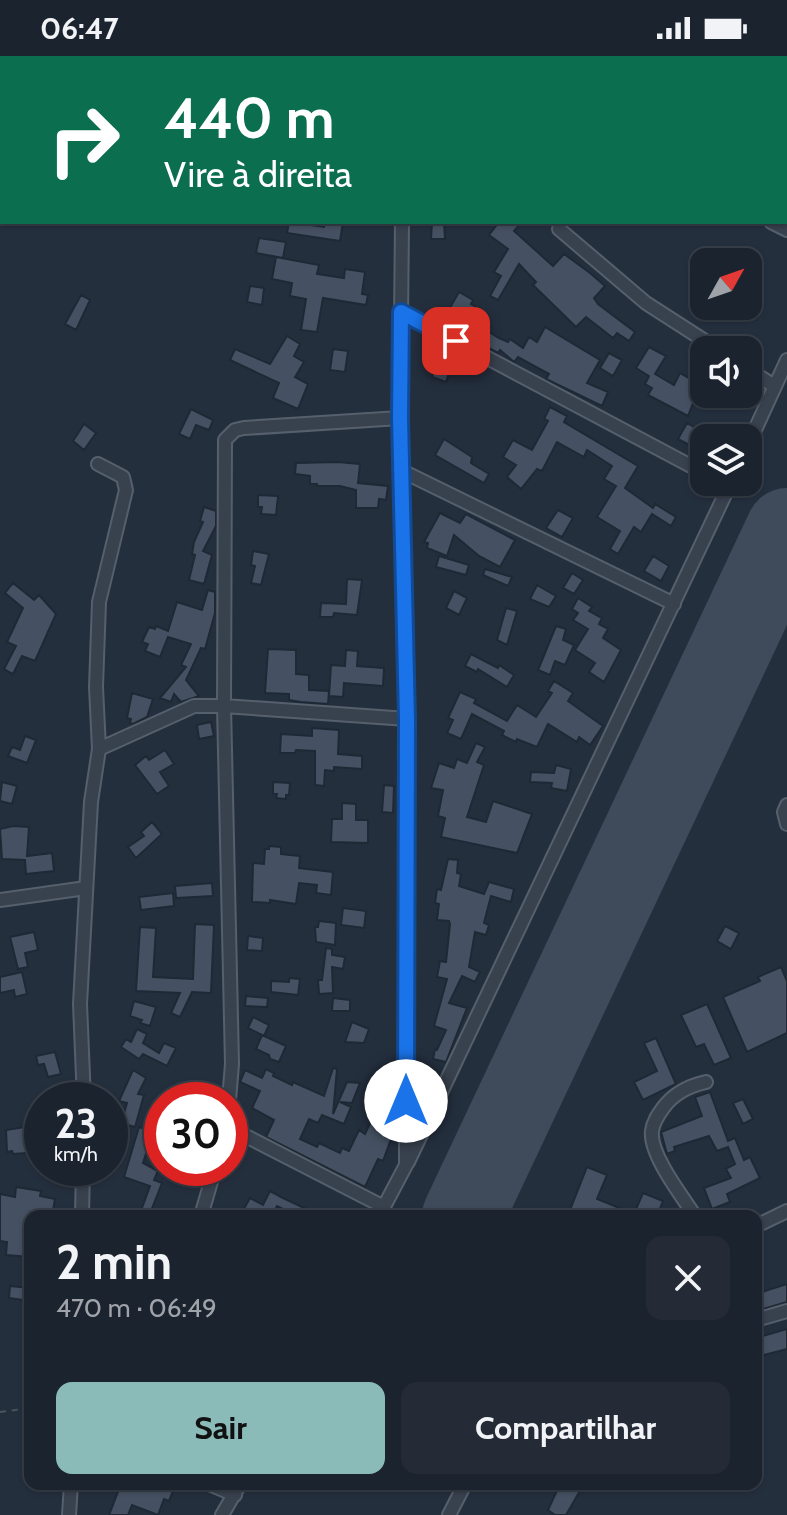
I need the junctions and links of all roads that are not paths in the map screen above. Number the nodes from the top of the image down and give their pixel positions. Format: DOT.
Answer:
graph roads {
  1 [pos="402,224"];
  2 [pos="559,229"];
  3 [pos="401,312"];
  4 [pos="697,336"];
  5 [pos="787,360"];
  6 [pos="762,378"];
  7 [pos="774,386"];
  8 [pos="400,418"];
  9 [pos="757,424"];
  10 [pos="98,464"];
  11 [pos="690,466"];
  12 [pos="402,471"];
  13 [pos="721,496"];
  14 [pos="674,604"];
  15 [pos="224,706"];
  16 [pos="407,719"];
  17 [pos="99,749"];
  18 [pos="787,805"];
  19 [pos="787,824"];
  20 [pos="86,888"];
  21 [pos="0,900"];
  22 [pos="83,1082"];
  23 [pos="230,1082"];
  24 [pos="706,1082"];
  25 [pos="248,1138"];
  26 [pos="406,1165"];
  27 [pos="83,1186"];
  28 [pos="210,1186"];
  29 [pos="82,1210"];
  30 [pos="203,1210"];
  31 [pos="380,1210"];
  32 [pos="383,1210"];
  33 [pos="691,1210"];
  34 [pos="787,1211"];
  35 [pos="762,1223"];
  36 [pos="787,1311"];
  37 [pos="762,1318"];
  38 [pos="71,1490"];
  39 [pos="237,1490"];
  40 [pos="462,1490"];
  41 [pos="69,1515"];
  42 [pos="222,1515"];
  43 [pos="449,1515"];
  1 -- 3 [label="street"];
  2 -- 4 [label="street"];
  3 -- 8 [label="street"];
  3 -- 11 [label="street"];
  5 -- 7 [label="street"];
  6 -- 7 [label="street"];
  7 -- 9 [label="street"];
  8 -- 12 [label="street"];
  8 -- 15 [label="street"];
  10 -- 17 [label="street"];
  12 -- 14 [label="street"];
  12 -- 16 [label="street"];
  13 -- 14 [label="street"];
  14 -- 26 [label="street"];
  15 -- 16 [label="street"];
  15 -- 17 [label="street"];
  15 -- 23 [label="street"];
  16 -- 26 [label="street"];
  17 -- 20 [label="street"];
  18 -- 19 [label="street"];
  20 -- 21 [label="street"];
  20 -- 22 [label="street"];
  24 -- 33 [label="street"];
  25 -- 31 [label="street"];
  26 -- 32 [label="street"];
  27 -- 29 [label="street"];
  28 -- 30 [label="street"];
  34 -- 35 [label="street"];
  36 -- 37 [label="street"];
  38 -- 41 [label="street"];
  39 -- 42 [label="street"];
  40 -- 43 [label="street"];
}
